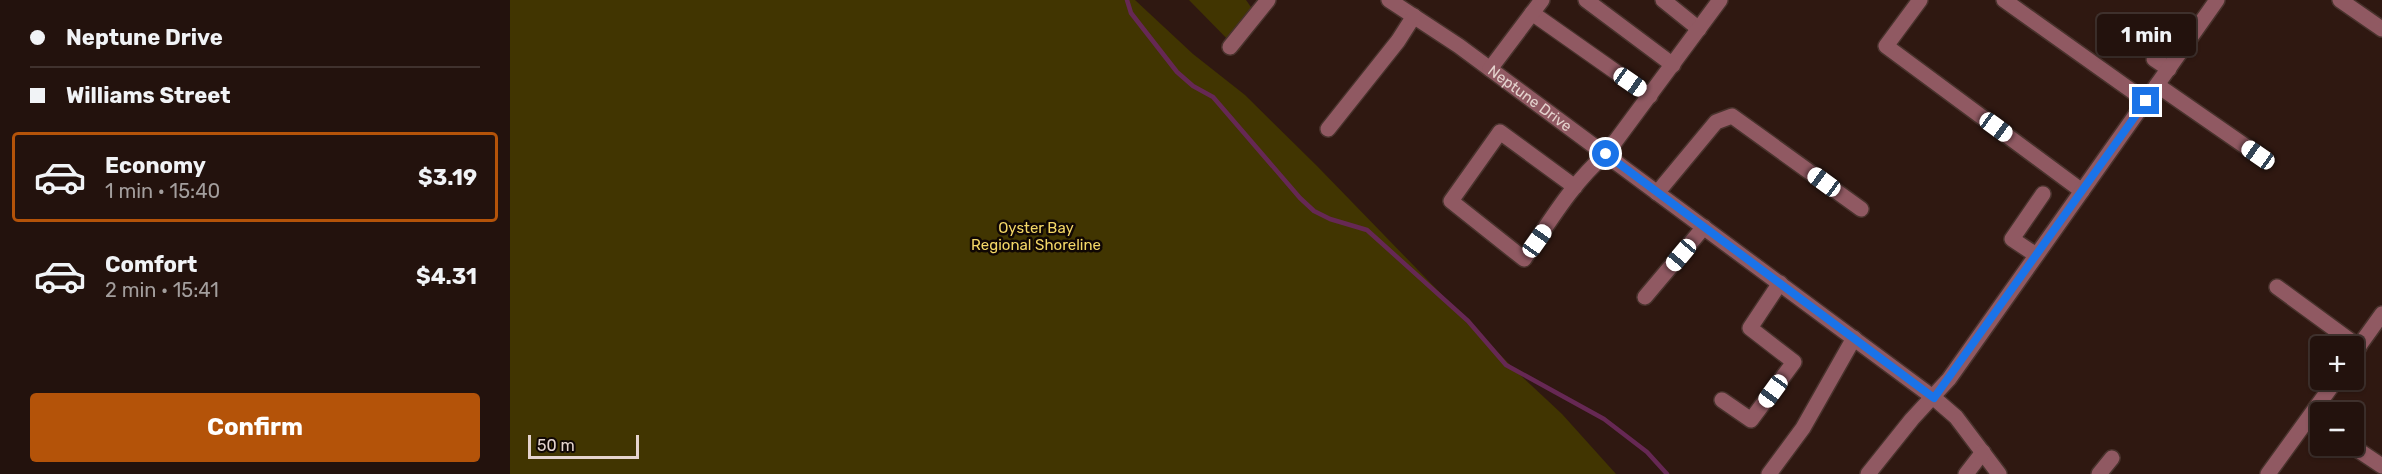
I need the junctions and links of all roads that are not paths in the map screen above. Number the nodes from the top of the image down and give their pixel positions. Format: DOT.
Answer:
graph roads {
  1 [pos="1268,0"];
  2 [pos="1389,0"];
  3 [pos="1542,0"];
  4 [pos="1587,0"];
  5 [pos="1663,0"];
  6 [pos="1720,0"];
  7 [pos="1920,0"];
  8 [pos="2004,0"];
  9 [pos="2217,0"];
  10 [pos="2344,1"];
  11 [pos="1532,13"];
  12 [pos="1414,16"];
  13 [pos="1699,29"];
  14 [pos="2382,29"];
  15 [pos="1230,47"];
  16 [pos="2154,58"];
  17 [pos="1673,65"];
  18 [pos="1490,69"];
  19 [pos="2169,69"];
  20 [pos="2157,85"];
  21 [pos="1650,96"];
  22 [pos="2146,101"];
  23 [pos="1328,129"];
  24 [pos="1606,154"];
  25 [pos="2258,155"];
  26 [pos="1575,187"];
  27 [pos="2082,191"];
  28 [pos="1658,193"];
  29 [pos="2043,194"];
  30 [pos="1861,208"];
  31 [pos="1704,227"];
  32 [pos="2036,255"];
  33 [pos="1780,283"];
  34 [pos="2277,287"];
  35 [pos="1645,297"];
  36 [pos="2381,317"];
  37 [pos="2337,336"];
  38 [pos="1854,338"];
  39 [pos="2364,340"];
  40 [pos="1934,398"];
  41 [pos="1722,400"];
  42 [pos="2310,426"];
  43 [pos="1983,452"];
  44 [pos="2364,454"];
  45 [pos="2112,458"];
  46 [pos="2382,465"];
  47 [pos="1769,474"];
  48 [pos="1868,474"];
  49 [pos="1966,474"];
  50 [pos="1999,474"];
  51 [pos="2099,474"];
  52 [pos="2268,474"];
  1 -- 15 [label="street"];
  2 -- 12 [label="street, Neptune Drive"];
  3 -- 11 [label="street"];
  4 -- 17 [label="street"];
  5 -- 13 [label="street"];
  6 -- 13 [label="street"];
  7 -- 27 [label="street"];
  8 -- 22 [label="street"];
  9 -- 19 [label="street"];
  10 -- 14 [label="street"];
  11 -- 18 [label="street"];
  11 -- 21 [label="street"];
  12 -- 18 [label="street, Neptune Drive"];
  12 -- 23 [label="street"];
  13 -- 17 [label="street"];
  16 -- 19 [label="street"];
  17 -- 21 [label="street"];
  18 -- 24 [label="street, Neptune Drive"];
  19 -- 20 [label="street"];
  20 -- 22 [label="street"];
  20 -- 25 [label="street"];
  21 -- 24 [label="street"];
  22 -- 27 [label="street"];
  24 -- 26 [label="street"];
  24 -- 28 [label="street, Neptune Drive"];
  26 -- 26 [label="street"];
  27 -- 32 [label="street"];
  28 -- 30 [label="street"];
  28 -- 31 [label="street, Neptune Drive"];
  29 -- 32 [label="street"];
  31 -- 33 [label="street, Neptune Drive"];
  31 -- 35 [label="street"];
  32 -- 40 [label="street"];
  33 -- 38 [label="street, Neptune Drive"];
  33 -- 41 [label="street"];
  34 -- 37 [label="street"];
  36 -- 39 [label="street"];
  38 -- 40 [label="street, Neptune Drive"];
  38 -- 47 [label="street"];
  40 -- 43 [label="street, Neptune Drive"];
  40 -- 48 [label="street"];
  42 -- 52 [label="street"];
  43 -- 49 [label="street"];
  43 -- 50 [label="street, Neptune Drive"];
  44 -- 46 [label="street"];
  45 -- 51 [label="street"];
}
